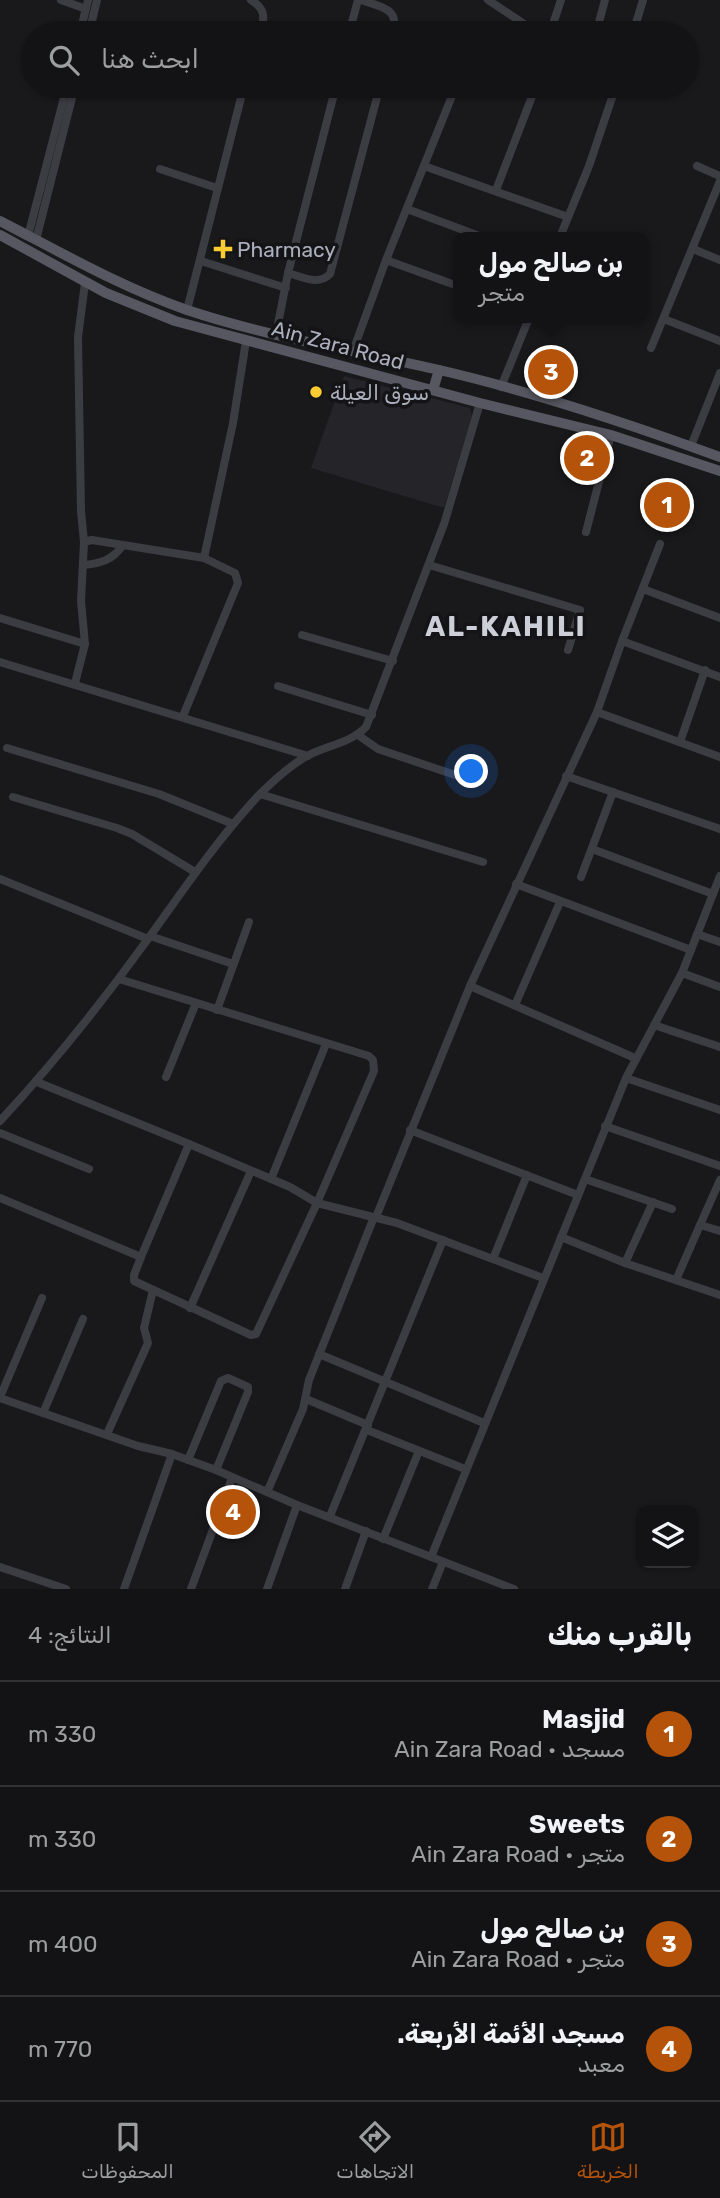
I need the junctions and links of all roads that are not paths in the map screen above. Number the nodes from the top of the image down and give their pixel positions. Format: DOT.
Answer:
graph roads {
  1 [pos="61,0"];
  2 [pos="97,0"];
  3 [pos="251,0"];
  4 [pos="359,0"];
  5 [pos="488,0"];
  6 [pos="507,0"];
  7 [pos="561,0"];
  8 [pos="605,0"];
  9 [pos="643,0"];
  10 [pos="87,5"];
  11 [pos="504,10"];
  12 [pos="92,21"];
  13 [pos="263,21"];
  14 [pos="353,21"];
  15 [pos="396,21"];
  16 [pos="520,21"];
  17 [pos="554,21"];
  18 [pos="599,21"];
  19 [pos="637,21"];
  20 [pos="64,98"];
  21 [pos="72,98"];
  22 [pos="241,98"];
  23 [pos="333,98"];
  24 [pos="377,98"];
  25 [pos="451,98"];
  26 [pos="531,98"];
  27 [pos="612,98"];
  28 [pos="424,166"];
  29 [pos="697,166"];
  30 [pos="160,169"];
  31 [pos="720,178"];
  32 [pos="217,188"];
  33 [pos="496,190"];
  34 [pos="407,209"];
  35 [pos="568,217"];
  36 [pos="0,221"];
  37 [pos="469,232"];
  38 [pos="562,232"];
  39 [pos="0,236"];
  40 [pos="32,238"];
  41 [pos="693,249"];
  42 [pos="386,260"];
  43 [pos="720,260"];
  44 [pos="201,261"];
  45 [pos="288,273"];
  46 [pos="85,283"];
  47 [pos="453,284"];
  48 [pos="286,288"];
  49 [pos="187,310"];
  50 [pos="664,319"];
  51 [pos="527,323"];
  52 [pos="276,334"];
  53 [pos="246,341"];
  54 [pos="720,341"];
  55 [pos="651,348"];
  56 [pos="352,351"];
  57 [pos="439,370"];
  58 [pos="720,373"];
  59 [pos="501,387"];
  60 [pos="433,390"];
  61 [pos="539,397"];
  62 [pos="480,403"];
  63 [pos="536,416"];
  64 [pos="611,435"];
  65 [pos="691,446"];
  66 [pos="720,457"];
  67 [pos="720,471"];
  68 [pos="586,532"];
  69 [pos="84,542"];
  70 [pos="660,544"];
  71 [pos="122,546"];
  72 [pos="204,558"];
  73 [pos="83,565"];
  74 [pos="429,565"];
  75 [pos="643,589"];
  76 [pos="0,618"];
  77 [pos="720,618"];
  78 [pos="302,635"];
  79 [pos="622,641"];
  80 [pos="85,644"];
  81 [pos="568,650"];
  82 [pos="393,661"];
  83 [pos="0,662"];
  84 [pos="705,670"];
  85 [pos="720,677"];
  86 [pos="75,683"];
  87 [pos="278,686"];
  88 [pos="597,712"];
  89 [pos="372,715"];
  90 [pos="183,716"];
  91 [pos="358,735"];
  92 [pos="680,742"];
  93 [pos="7,748"];
  94 [pos="308,756"];
  95 [pos="720,757"];
  96 [pos="566,776"];
  97 [pos="467,779"];
  98 [pos="613,792"];
  99 [pos="260,794"];
  100 [pos="13,797"];
  101 [pos="233,824"];
  102 [pos="720,829"];
  103 [pos="592,849"];
  104 [pos="483,862"];
  105 [pos="195,872"];
  106 [pos="720,876"];
  107 [pos="581,877"];
  108 [pos="0,878"];
  109 [pos="516,884"];
  110 [pos="713,894"];
  111 [pos="560,902"];
  112 [pos="250,922"];
  113 [pos="697,934"];
  114 [pos="149,938"];
  115 [pos="720,942"];
  116 [pos="691,950"];
  117 [pos="233,964"];
  118 [pos="682,973"];
  119 [pos="119,979"];
  120 [pos="470,986"];
  121 [pos="720,987"];
  122 [pos="196,1003"];
  123 [pos="515,1005"];
  124 [pos="217,1010"];
  125 [pos="654,1025"];
  126 [pos="326,1044"];
  127 [pos="720,1047"];
  128 [pos="635,1058"];
  129 [pos="166,1077"];
  130 [pos="626,1078"];
  131 [pos="37,1082"];
  132 [pos="720,1110"];
  133 [pos="0,1121"];
  134 [pos="606,1126"];
  135 [pos="410,1130"];
  136 [pos="0,1133"];
  137 [pos="190,1144"];
  138 [pos="720,1166"];
  139 [pos="89,1169"];
  140 [pos="251,1171"];
  141 [pos="527,1175"];
  142 [pos="271,1179"];
  143 [pos="585,1179"];
  144 [pos="720,1180"];
  145 [pos="578,1195"];
  146 [pos="0,1198"];
  147 [pos="653,1202"];
  148 [pos="317,1203"];
  149 [pos="672,1209"];
  150 [pos="375,1217"];
  151 [pos="700,1225"];
  152 [pos="720,1231"];
  153 [pos="561,1237"];
  154 [pos="443,1240"];
  155 [pos="141,1257"];
  156 [pos="493,1259"];
  157 [pos="625,1263"];
  158 [pos="543,1278"];
  159 [pos="676,1280"];
  160 [pos="153,1290"];
  161 [pos="720,1295"];
  162 [pos="42,1298"];
  163 [pos="190,1308"];
  164 [pos="83,1319"];
  165 [pos="320,1354"];
  166 [pos="386,1382"];
  167 [pos="0,1397"];
  168 [pos="306,1399"];
  169 [pos="43,1413"];
  170 [pos="484,1423"];
  171 [pos="367,1428"];
  172 [pos="107,1434"];
  173 [pos="419,1451"];
  174 [pos="172,1454"];
  175 [pos="188,1460"];
  176 [pos="465,1469"];
  177 [pos="216,1470"];
  178 [pos="232,1478"];
  179 [pos="268,1490"];
  180 [pos="297,1505"];
  181 [pos="330,1516"];
  182 [pos="366,1531"];
  183 [pos="383,1539"];
  184 [pos="430,1557"];
  185 [pos="443,1562"];
  186 [pos="0,1567"];
  187 [pos="66,1589"];
  188 [pos="124,1589"];
  189 [pos="191,1589"];
  190 [pos="267,1589"];
  191 [pos="345,1589"];
  192 [pos="432,1589"];
  193 [pos="514,1589"];
  1 -- 10 [label="street"];
  2 -- 12 [label="street"];
  3 -- 13 [label="street"];
  4 -- 14 [label="street"];
  4 -- 15 [label="street"];
  5 -- 11 [label="street"];
  6 -- 11 [label="street"];
  7 -- 17 [label="street"];
  8 -- 18 [label="street"];
  9 -- 19 [label="street"];
  11 -- 16 [label="street"];
  20 -- 40 [label="street"];
  21 -- 40 [label="street"];
  22 -- 32 [label="street"];
  23 -- 45 [label="street"];
  24 -- 45 [label="street"];
  25 -- 28 [label="street"];
  26 -- 33 [label="street"];
  27 -- 35 [label="street"];
  28 -- 33 [label="street"];
  28 -- 34 [label="street"];
  29 -- 31 [label="street"];
  30 -- 32 [label="street"];
  31 -- 41 [label="street"];
  32 -- 44 [label="street"];
  33 -- 35 [label="street"];
  34 -- 37 [label="street"];
  34 -- 42 [label="street"];
  35 -- 38 [label="street"];
  36 -- 40 [label="main road, Ain Zara Road"];
  39 -- 46 [label="main road, Ain Zara Road"];
  40 -- 49 [label="main road, Ain Zara Road"];
  41 -- 43 [label="street"];
  41 -- 50 [label="street"];
  42 -- 47 [label="street"];
  42 -- 56 [label="street"];
  44 -- 48 [label="street"];
  44 -- 49 [label="street"];
  45 -- 48 [label="street"];
  46 -- 53 [label="main road, Ain Zara Road"];
  46 -- 69 [label="street"];
  48 -- 52 [label="street"];
  49 -- 52 [label="main road, Ain Zara Road"];
  50 -- 54 [label="street"];
  50 -- 55 [label="street"];
  51 -- 59 [label="street"];
  52 -- 56 [label="main road, Ain Zara Road"];
  53 -- 60 [label="main road, Ain Zara Road"];
  53 -- 72 [label="street"];
  56 -- 57 [label="main road, Ain Zara Road"];
  57 -- 59 [label="main road, Ain Zara Road"];
  57 -- 60 [label="main road"];
  58 -- 65 [label="street"];
  59 -- 61 [label="main road, Ain Zara Road"];
  60 -- 62 [label="main road, Ain Zara Road"];
  61 -- 63 [label="main road"];
  61 -- 65 [label="main road, Ain Zara Road"];
  62 -- 63 [label="main road, Ain Zara Road"];
  62 -- 74 [label="street"];
  63 -- 64 [label="main road, Ain Zara Road"];
  64 -- 67 [label="main road, Ain Zara Road"];
  64 -- 68 [label="street"];
  65 -- 66 [label="main road, Ain Zara Road"];
  69 -- 71 [label="street"];
  69 -- 73 [label="street"];
  70 -- 75 [label="street"];
  71 -- 72 [label="street"];
  71 -- 73 [label="street"];
  72 -- 90 [label="street"];
  73 -- 80 [label="street"];
  74 -- 81 [label="street"];
  74 -- 82 [label="street"];
  75 -- 77 [label="street"];
  75 -- 79 [label="street"];
  76 -- 80 [label="street"];
  78 -- 82 [label="street"];
  79 -- 84 [label="street"];
  79 -- 88 [label="street"];
  80 -- 86 [label="street"];
  82 -- 89 [label="street"];
  83 -- 86 [label="street"];
  84 -- 85 [label="street"];
  84 -- 92 [label="street"];
  86 -- 90 [label="street"];
  87 -- 89 [label="street"];
  88 -- 92 [label="street"];
  88 -- 96 [label="street"];
  89 -- 91 [label="street"];
  90 -- 94 [label="street"];
  91 -- 94 [label="street"];
  91 -- 97 [label="street"];
  92 -- 95 [label="street"];
  93 -- 101 [label="street"];
  94 -- 99 [label="street"];
  96 -- 98 [label="street"];
  96 -- 109 [label="street"];
  98 -- 102 [label="street"];
  98 -- 103 [label="street"];
  99 -- 101 [label="street"];
  99 -- 104 [label="street"];
  100 -- 105 [label="street"];
  101 -- 105 [label="street"];
  103 -- 107 [label="street"];
  103 -- 110 [label="street"];
  105 -- 114 [label="street"];
  106 -- 110 [label="street"];
  108 -- 114 [label="street"];
  109 -- 111 [label="street"];
  109 -- 120 [label="street"];
  110 -- 113 [label="street"];
  111 -- 116 [label="street"];
  111 -- 123 [label="street"];
  112 -- 117 [label="street"];
  113 -- 115 [label="street"];
  113 -- 116 [label="street"];
  114 -- 117 [label="street"];
  114 -- 119 [label="street"];
  116 -- 118 [label="street"];
  117 -- 124 [label="street"];
  118 -- 121 [label="street"];
  118 -- 125 [label="street"];
  119 -- 122 [label="street"];
  119 -- 131 [label="street"];
  120 -- 123 [label="street"];
  120 -- 135 [label="street"];
  122 -- 124 [label="street"];
  122 -- 129 [label="street"];
  123 -- 128 [label="street"];
  124 -- 126 [label="street"];
  125 -- 127 [label="street"];
  125 -- 128 [label="street"];
  126 -- 142 [label="street"];
  126 -- 148 [label="street"];
  128 -- 130 [label="street"];
  130 -- 132 [label="street"];
  130 -- 134 [label="street"];
  131 -- 133 [label="street"];
  131 -- 137 [label="street"];
  134 -- 138 [label="street"];
  134 -- 143 [label="street"];
  135 -- 141 [label="street"];
  135 -- 150 [label="street"];
  136 -- 139 [label="street"];
  137 -- 140 [label="street"];
  137 -- 155 [label="street"];
  140 -- 142 [label="street"];
  140 -- 163 [label="street"];
  141 -- 145 [label="street"];
  141 -- 156 [label="street"];
  142 -- 148 [label="street"];
  143 -- 145 [label="street"];
  143 -- 147 [label="street"];
  144 -- 151 [label="street"];
  145 -- 153 [label="street"];
  146 -- 155 [label="street"];
  147 -- 149 [label="street"];
  147 -- 157 [label="street"];
  148 -- 150 [label="street"];
  148 -- 163 [label="street"];
  150 -- 154 [label="street"];
  150 -- 165 [label="street"];
  151 -- 152 [label="street"];
  151 -- 159 [label="street"];
  153 -- 157 [label="street"];
  153 -- 158 [label="street"];
  154 -- 156 [label="street"];
  154 -- 166 [label="street"];
  155 -- 160 [label="street"];
  156 -- 158 [label="street"];
  157 -- 159 [label="street"];
  158 -- 170 [label="street"];
  159 -- 161 [label="street"];
  160 -- 163 [label="street"];
  160 -- 172 [label="street"];
  162 -- 167 [label="street"];
  164 -- 169 [label="street"];
  165 -- 166 [label="street"];
  165 -- 168 [label="street"];
  166 -- 170 [label="street"];
  166 -- 171 [label="street"];
  167 -- 169 [label="street"];
  168 -- 171 [label="street"];
  168 -- 179 [label="street"];
  169 -- 172 [label="street"];
  170 -- 176 [label="street"];
  171 -- 173 [label="street"];
  171 -- 181 [label="street"];
  172 -- 174 [label="street"];
  173 -- 176 [label="street"];
  173 -- 183 [label="street"];
  174 -- 175 [label="street"];
  174 -- 188 [label="street"];
  175 -- 177 [label="street"];
  175 -- 177 [label="street"];
  176 -- 184 [label="street"];
  177 -- 178 [label="street"];
  178 -- 179 [label="street"];
  178 -- 189 [label="street"];
  179 -- 180 [label="street"];
  180 -- 181 [label="street"];
  180 -- 190 [label="street"];
  181 -- 182 [label="street"];
  182 -- 183 [label="street"];
  182 -- 191 [label="street"];
  183 -- 184 [label="street"];
  184 -- 185 [label="street"];
  185 -- 192 [label="street"];
  185 -- 193 [label="street"];
  186 -- 187 [label="street"];
}
